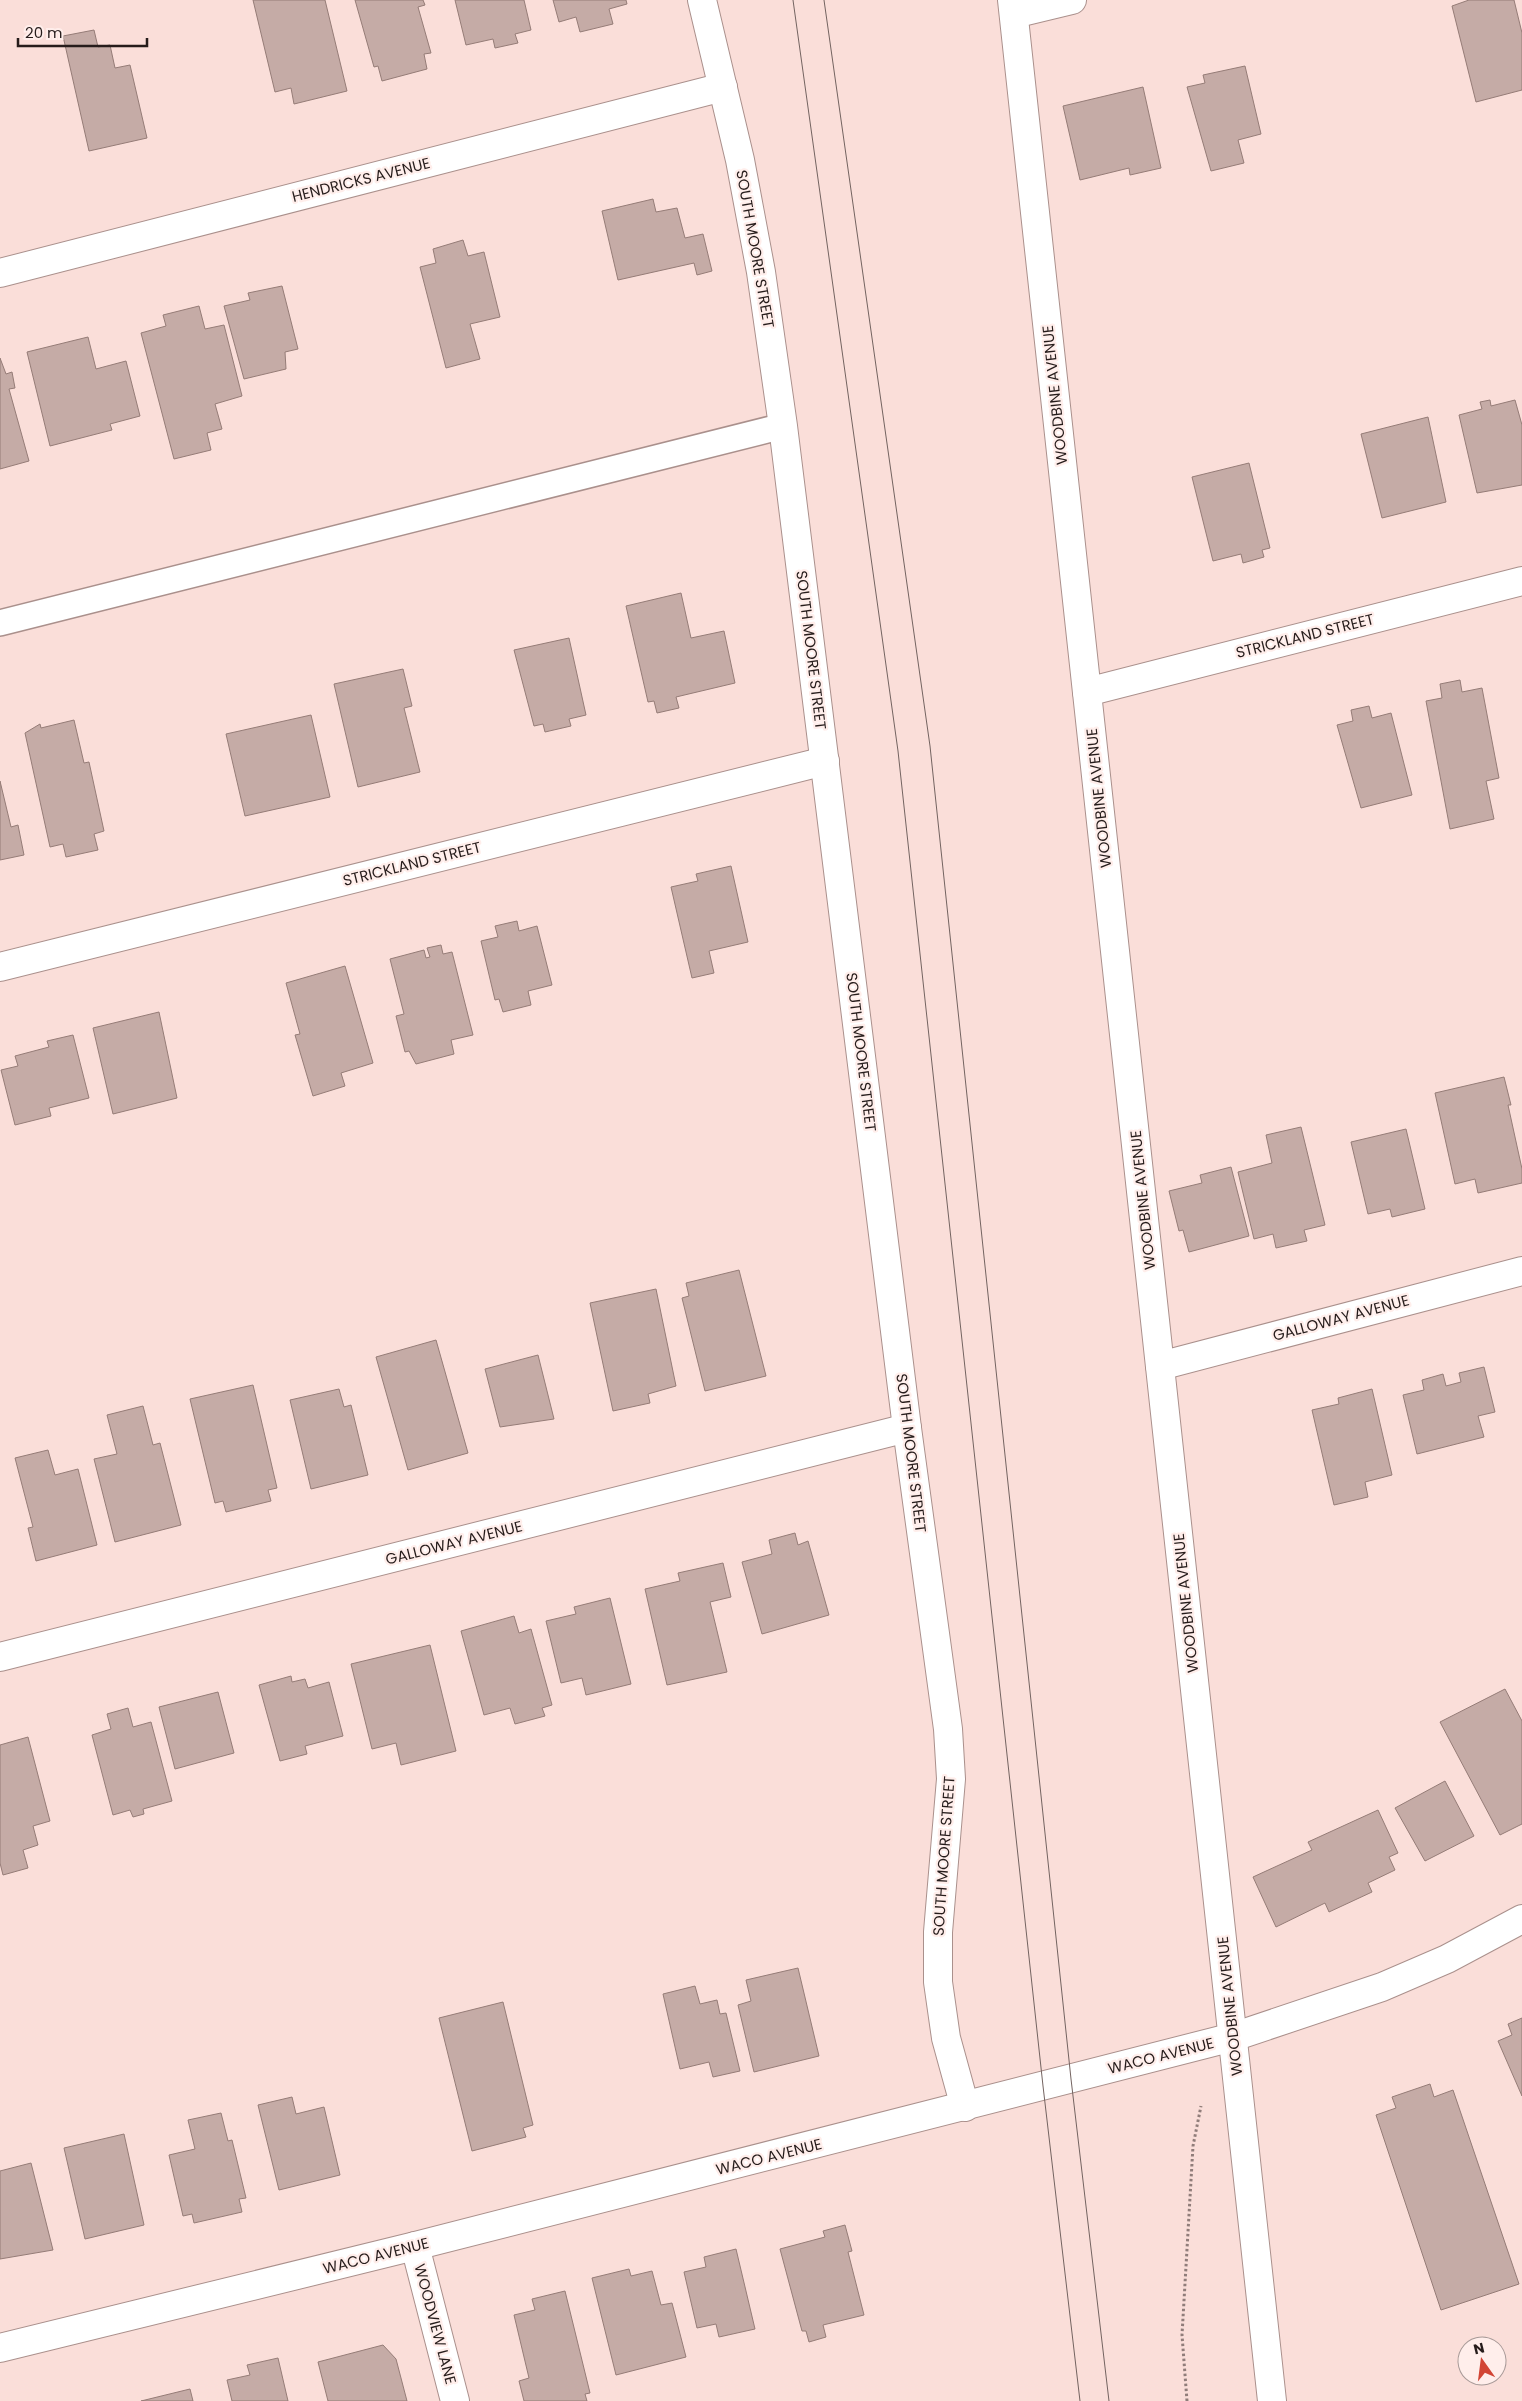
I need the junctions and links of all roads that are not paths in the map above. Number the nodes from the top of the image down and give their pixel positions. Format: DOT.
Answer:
graph roads {
  1 [pos="702,0"];
  2 [pos="1072,0"];
  3 [pos="1013,7"];
  4 [pos="723,87"];
  5 [pos="0,273"];
  6 [pos="783,426"];
  7 [pos="1522,581"];
  8 [pos="0,623"];
  9 [pos="1088,692"];
  10 [pos="825,761"];
  11 [pos="0,967"];
  12 [pos="1522,1271"];
  13 [pos="1160,1366"];
  14 [pos="908,1428"];
  15 [pos="0,1657"];
  16 [pos="1522,1919"];
  17 [pos="1233,2037"];
  18 [pos="965,2107"];
  19 [pos="415,2246"];
  20 [pos="0,2348"];
  21 [pos="455,2401"];
  22 [pos="1272,2401"];
  1 -- 4 [label="street, SOUTH MOORE STREET"];
  2 -- 3 [label="street"];
  3 -- 9 [label="street, WOODBINE AVENUE"];
  4 -- 5 [label="street, HENDRICKS AVENUE"];
  4 -- 6 [label="street, SOUTH MOORE STREET"];
  6 -- 8 [label="lane"];
  6 -- 10 [label="street, SOUTH MOORE STREET"];
  7 -- 9 [label="street, STRICKLAND STREET"];
  9 -- 13 [label="street, WOODBINE AVENUE"];
  10 -- 11 [label="street, STRICKLAND STREET"];
  10 -- 14 [label="street, SOUTH MOORE STREET"];
  12 -- 13 [label="street, GALLOWAY AVENUE"];
  13 -- 17 [label="street, WOODBINE AVENUE"];
  14 -- 15 [label="street, GALLOWAY AVENUE"];
  14 -- 18 [label="street, SOUTH MOORE STREET"];
  16 -- 17 [label="street, WACO AVENUE"];
  17 -- 18 [label="street, WACO AVENUE"];
  17 -- 22 [label="street, WOODBINE AVENUE"];
  18 -- 19 [label="street, WACO AVENUE"];
  19 -- 20 [label="street, WACO AVENUE"];
  19 -- 21 [label="street, WOODVIEW LANE"];
}
